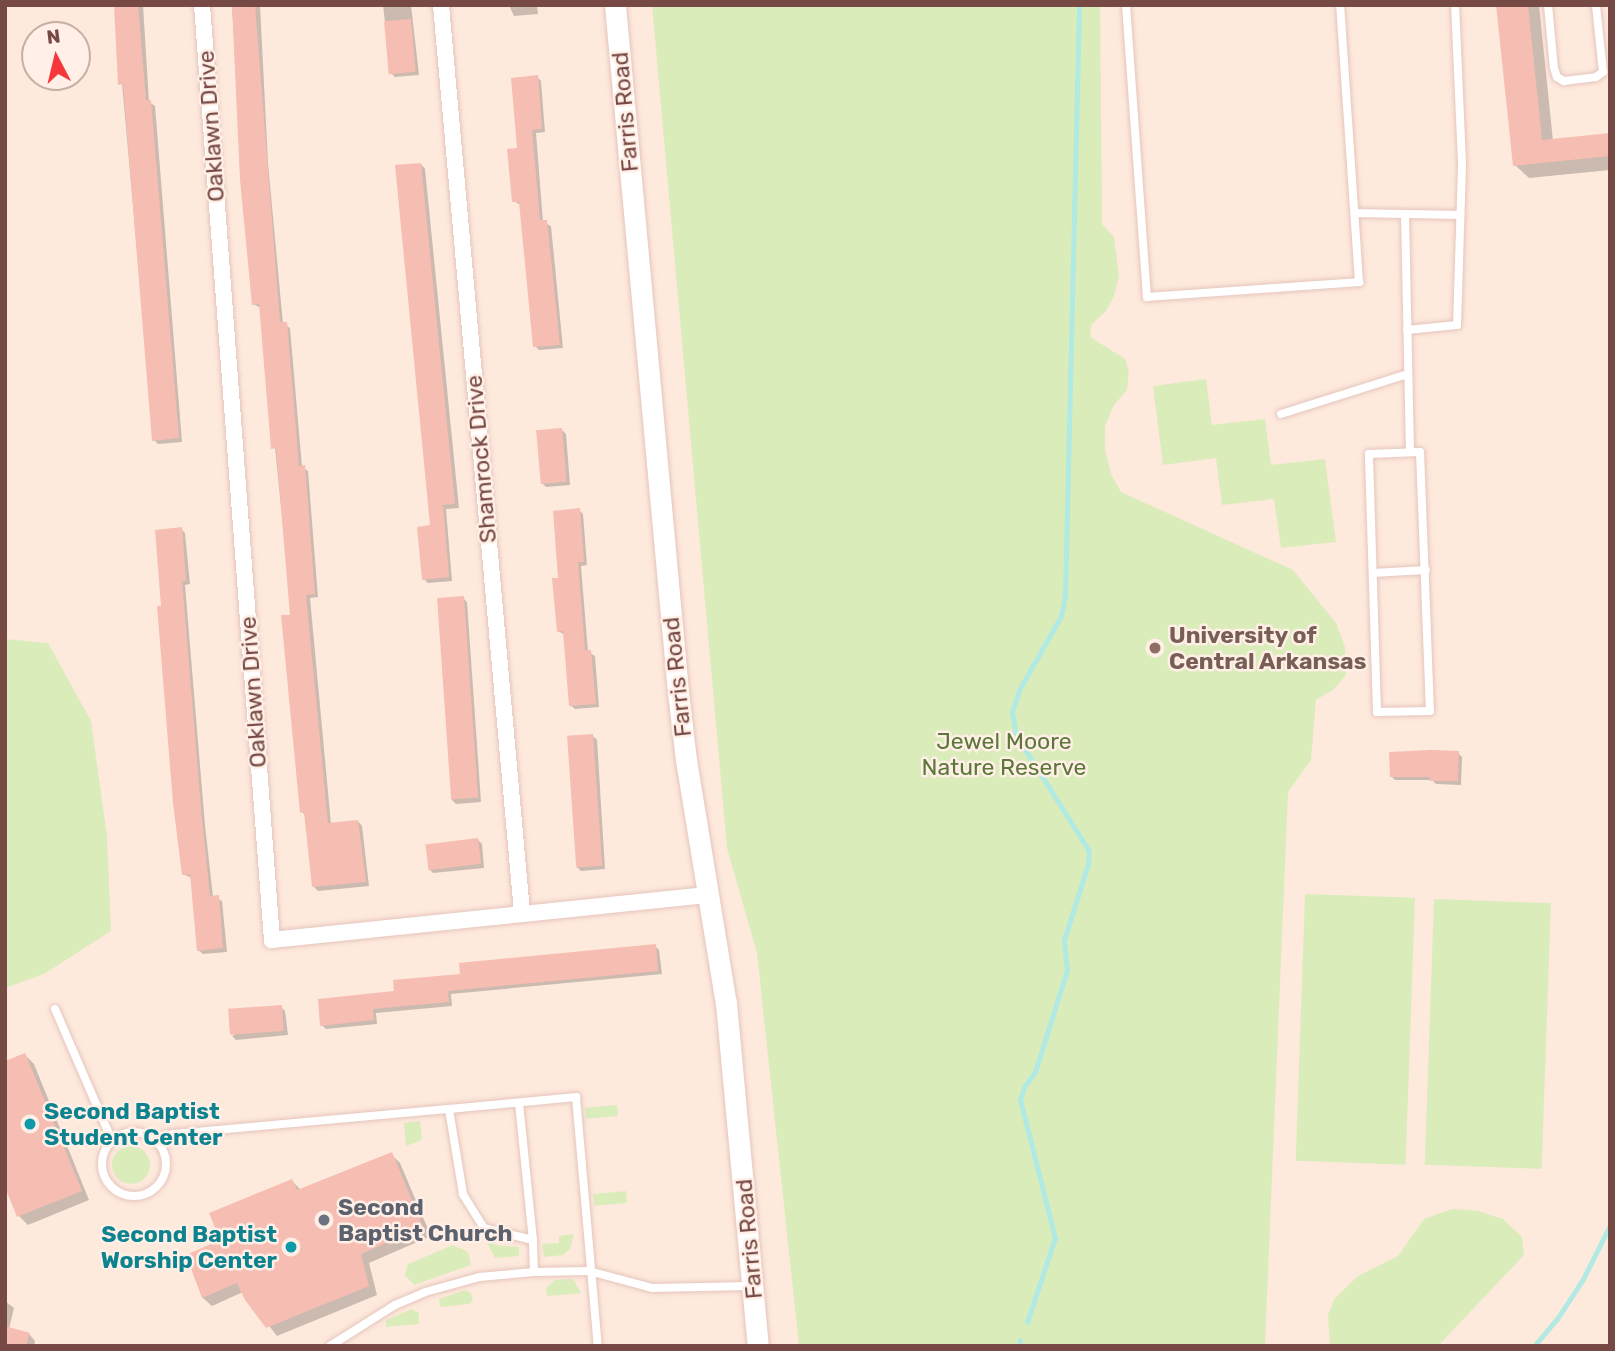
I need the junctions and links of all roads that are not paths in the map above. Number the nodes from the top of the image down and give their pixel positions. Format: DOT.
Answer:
graph roads {
  1 [pos="202,5"];
  2 [pos="441,5"];
  3 [pos="615,5"];
  4 [pos="1126,5"];
  5 [pos="1340,5"];
  6 [pos="1455,5"];
  7 [pos="1548,5"];
  8 [pos="1596,5"];
  9 [pos="1355,213"];
  10 [pos="1405,214"];
  11 [pos="1459,215"];
  12 [pos="1407,330"];
  13 [pos="1408,374"];
  14 [pos="1281,415"];
  15 [pos="1410,453"];
  16 [pos="1426,570"];
  17 [pos="1373,573"];
  18 [pos="709,895"];
  19 [pos="522,913"];
  20 [pos="55,1009"];
  21 [pos="519,1102"];
  22 [pos="449,1109"];
  23 [pos="153,1139"];
  24 [pos="113,1141"];
  25 [pos="533,1240"];
  26 [pos="589,1271"];
  27 [pos="534,1272"];
  28 [pos="754,1286"];
  29 [pos="330,1346"];
  30 [pos="598,1346"];
  31 [pos="758,1346"];
  1 -- 19 [label="street, Oaklawn Drive"];
  2 -- 19 [label="street, Shamrock Drive"];
  3 -- 18 [label="street, Farris Road"];
  4 -- 9 [label="lane"];
  5 -- 9 [label="lane"];
  6 -- 11 [label="lane"];
  7 -- 8 [label="lane"];
  9 -- 10 [label="lane"];
  10 -- 11 [label="lane"];
  10 -- 12 [label="lane"];
  11 -- 12 [label="lane"];
  12 -- 13 [label="lane"];
  13 -- 14 [label="lane"];
  13 -- 15 [label="lane"];
  15 -- 16 [label="lane"];
  15 -- 17 [label="lane"];
  16 -- 17 [label="lane"];
  16 -- 17 [label="lane"];
  18 -- 19 [label="street, Oaklawn Drive"];
  18 -- 28 [label="street, Farris Road"];
  20 -- 24 [label="lane"];
  21 -- 22 [label="lane"];
  21 -- 25 [label="lane"];
  21 -- 26 [label="lane"];
  22 -- 23 [label="lane"];
  22 -- 25 [label="lane"];
  23 -- 24 [label="lane"];
  23 -- 24 [label="lane"];
  25 -- 27 [label="lane"];
  26 -- 27 [label="lane"];
  26 -- 28 [label="lane"];
  26 -- 30 [label="lane"];
  27 -- 29 [label="lane"];
  28 -- 31 [label="street, Farris Road"];
}
